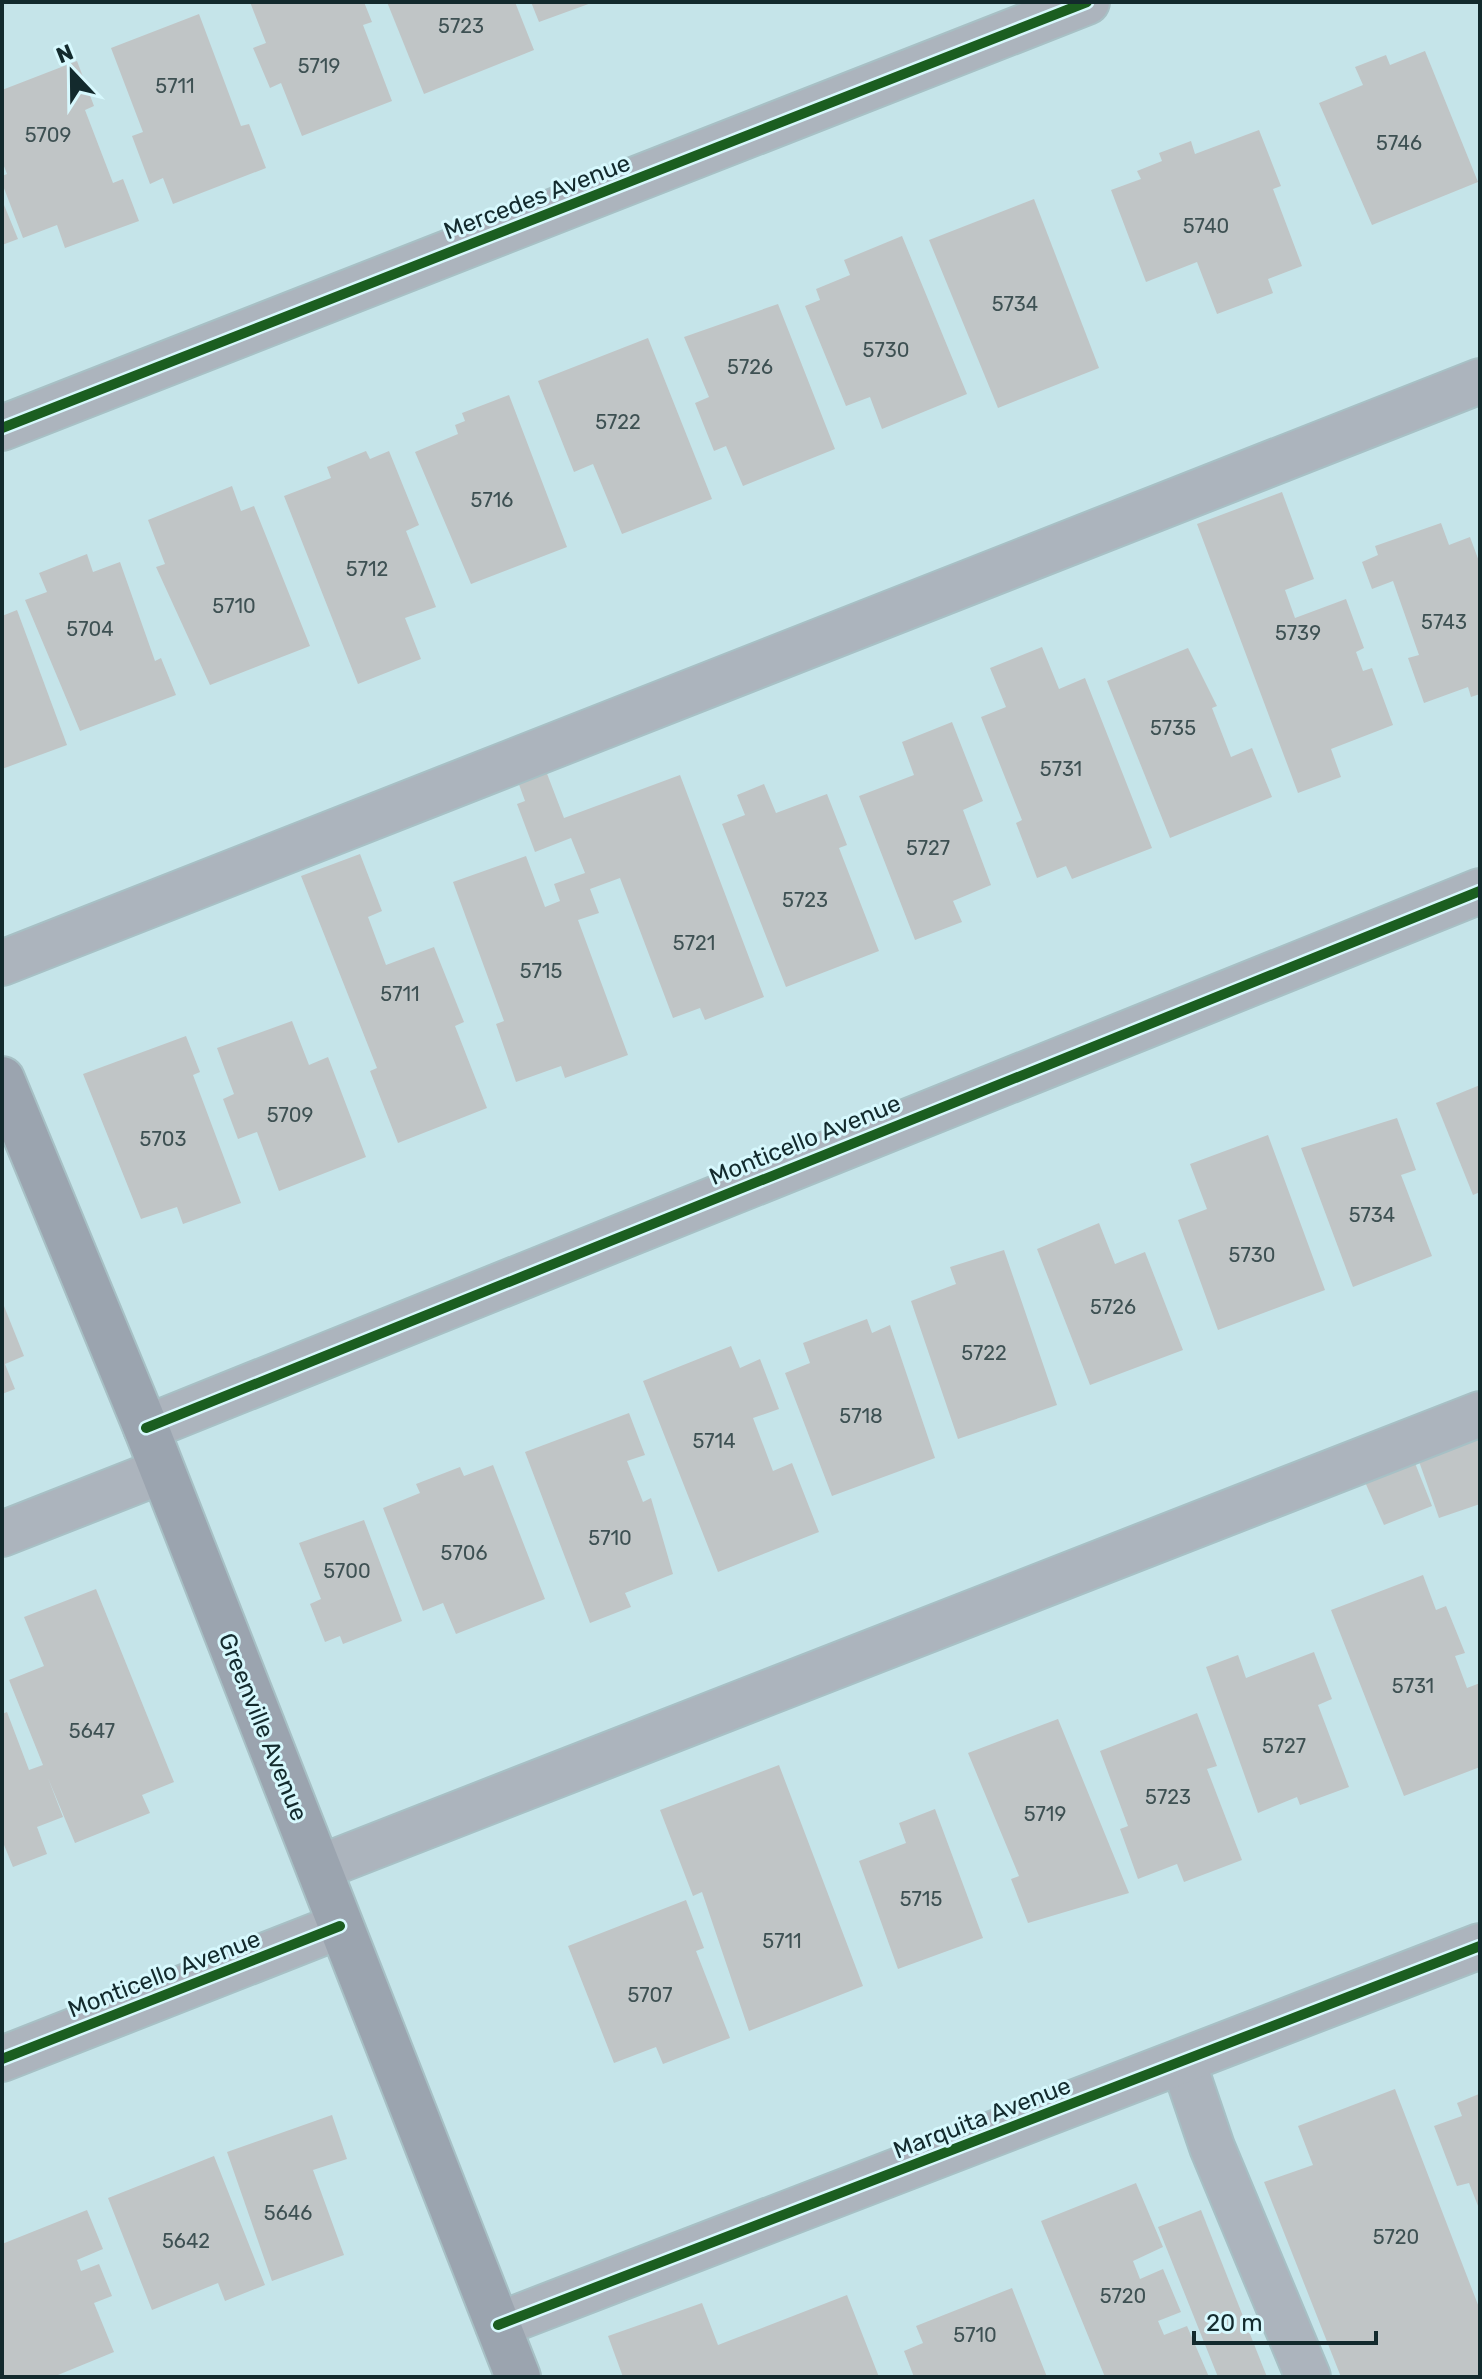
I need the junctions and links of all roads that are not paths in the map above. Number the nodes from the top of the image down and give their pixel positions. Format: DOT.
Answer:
graph roads {
  1 [pos="1087,2"];
  2 [pos="1480,381"];
  3 [pos="2,428"];
  4 [pos="1480,891"];
  5 [pos="2,963"];
  6 [pos="2,1079"];
  7 [pos="1480,1414"];
  8 [pos="146,1428"];
  9 [pos="162,1471"];
  10 [pos="2,1534"];
  11 [pos="319,1868"];
  12 [pos="340,1926"];
  13 [pos="1480,1946"];
  14 [pos="2,2059"];
  15 [pos="1183,2062"];
  16 [pos="498,2325"];
  17 [pos="518,2377"];
  18 [pos="1308,2377"];
  1 -- 3 [label="street, Mercedes Avenue"];
  2 -- 5 [label="street"];
  4 -- 8 [label="street, Monticello Avenue"];
  6 -- 8 [label="main road, Greenville Avenue"];
  7 -- 11 [label="street"];
  8 -- 9 [label="main road, Greenville Avenue"];
  9 -- 10 [label="street"];
  9 -- 11 [label="main road, Greenville Avenue"];
  11 -- 12 [label="main road, Greenville Avenue"];
  12 -- 14 [label="street, Monticello Avenue"];
  12 -- 16 [label="main road, Greenville Avenue"];
  13 -- 15 [label="street, Marquita Avenue"];
  15 -- 16 [label="street, Marquita Avenue"];
  15 -- 18 [label="street"];
  16 -- 17 [label="main road, Greenville Avenue"];
}
